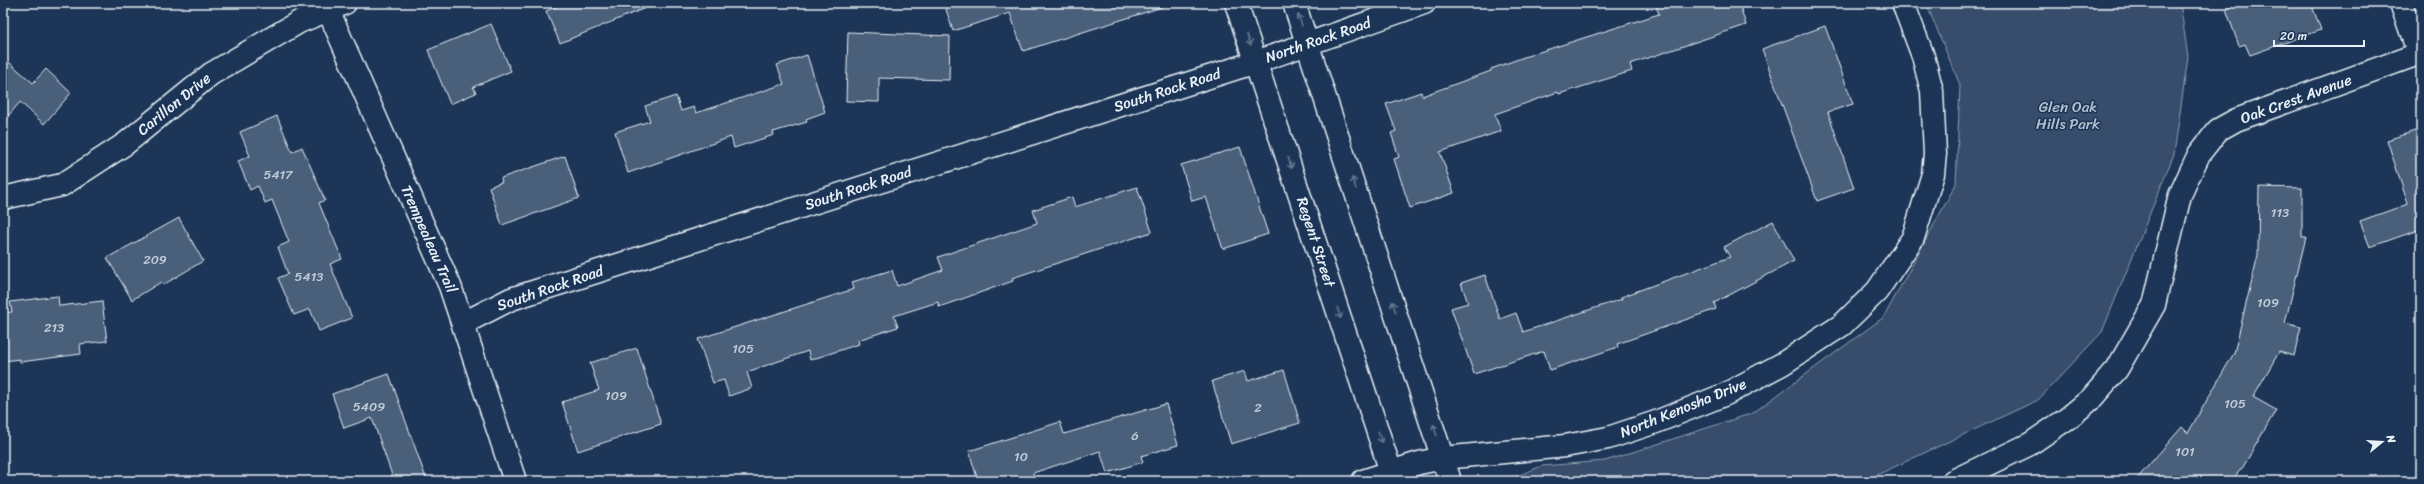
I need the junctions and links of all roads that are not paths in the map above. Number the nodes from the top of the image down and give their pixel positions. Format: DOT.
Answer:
graph roads {
  1 [pos="1236,3"];
  2 [pos="1294,3"];
  3 [pos="1424,3"];
  4 [pos="1902,3"];
  5 [pos="2401,3"];
  6 [pos="333,5"];
  7 [pos="1308,44"];
  8 [pos="2420,54"];
  9 [pos="1256,62"];
  10 [pos="3,196"];
  11 [pos="464,323"];
  12 [pos="1443,458"];
  13 [pos="1393,476"];
  14 [pos="515,481"];
  15 [pos="1363,481"];
  16 [pos="1450,481"];
  17 [pos="1953,481"];
  1 -- 9 [label="street, Regent Street, one-way"];
  7 -- 2 [label="street, one-way"];
  3 -- 7 [label="street, North Rock Road"];
  4 -- 12 [label="street, North Kenosha Drive"];
  5 -- 8 [label="street"];
  6 -- 10 [label="street, Carillon Drive"];
  6 -- 11 [label="street, Trempealeau Trail"];
  7 -- 9 [label="street, North Rock Road"];
  12 -- 7 [label="street, one-way"];
  8 -- 17 [label="street, Oak Crest Avenue"];
  9 -- 11 [label="street, South Rock Road"];
  9 -- 13 [label="street, Regent Street, one-way"];
  11 -- 14 [label="street, Trempealeau Trail"];
  12 -- 13 [label="street, North Kenosha Drive"];
  12 -- 16 [label="street"];
  13 -- 15 [label="street, North Kenosha Drive"];
}
